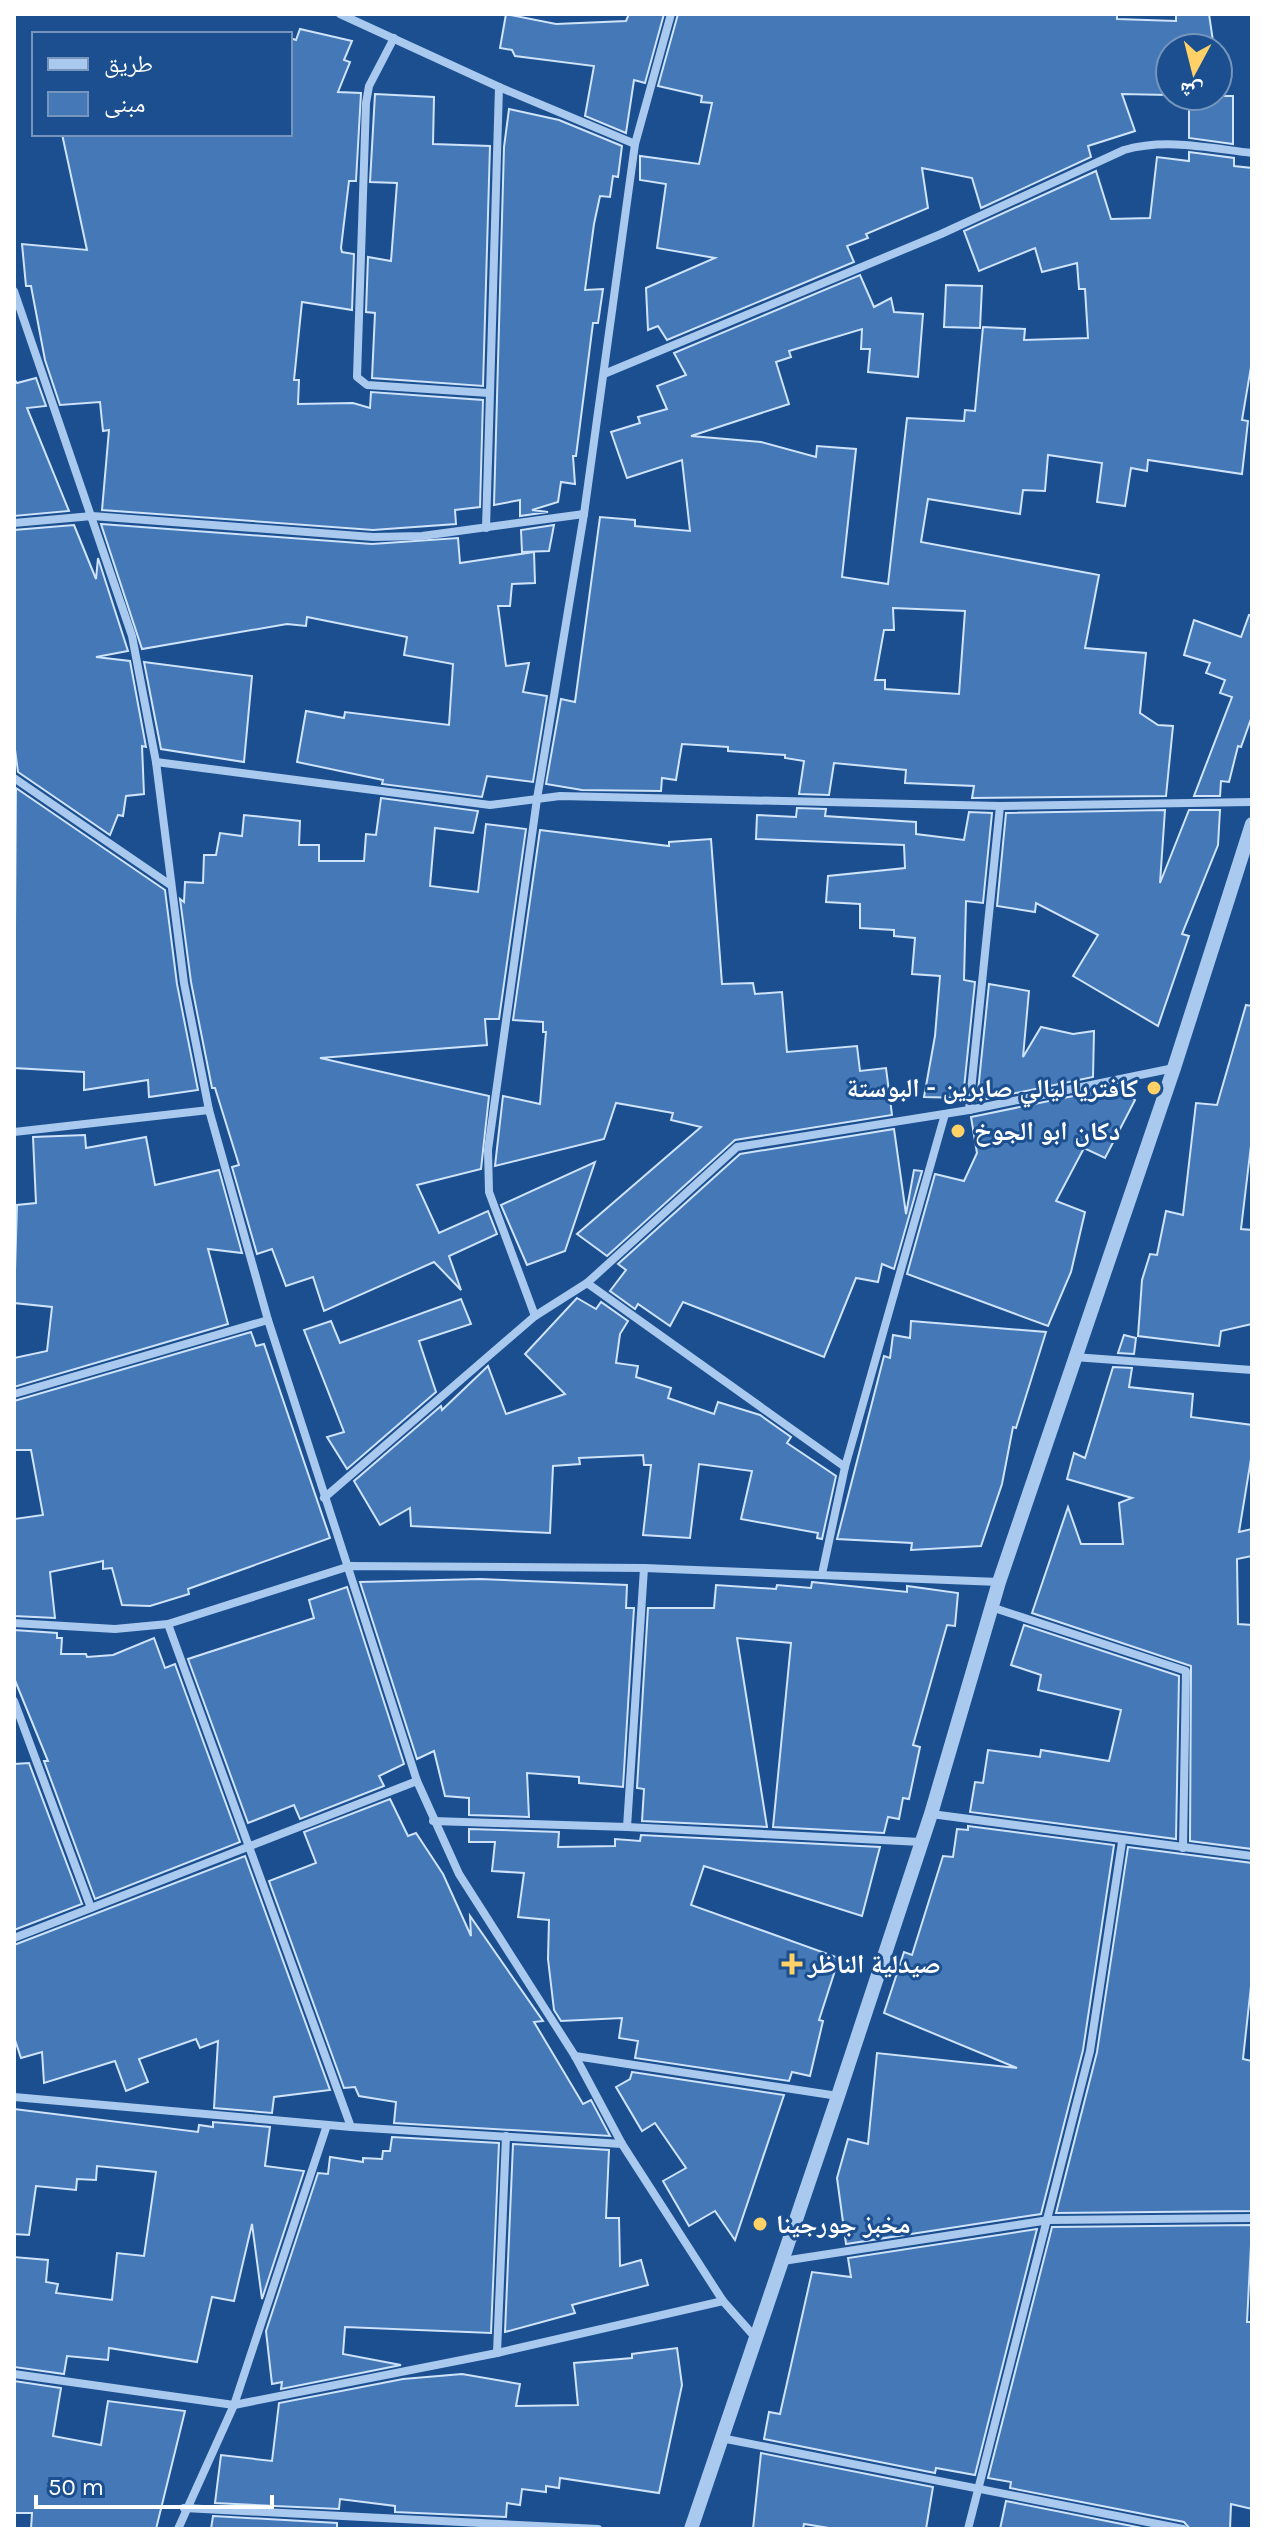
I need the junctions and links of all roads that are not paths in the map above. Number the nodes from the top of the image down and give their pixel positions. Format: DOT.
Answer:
graph roads {
  1 [pos="340,14"];
  2 [pos="671,14"];
  3 [pos="394,38"];
  4 [pos="499,87"];
  5 [pos="635,144"];
  6 [pos="1252,153"];
  7 [pos="14,291"];
  8 [pos="604,374"];
  9 [pos="489,393"];
  10 [pos="584,514"];
  11 [pos="92,516"];
  12 [pos="14,523"];
  13 [pos="486,528"];
  14 [pos="156,762"];
  15 [pos="14,778"];
  16 [pos="537,799"];
  17 [pos="1252,802"];
  18 [pos="1000,806"];
  19 [pos="1252,824"];
  20 [pos="169,884"];
  21 [pos="1174,1068"];
  22 [pos="209,1110"];
  23 [pos="969,1110"];
  24 [pos="945,1114"];
  25 [pos="14,1132"];
  26 [pos="587,1283"];
  27 [pos="535,1316"];
  28 [pos="268,1320"];
  29 [pos="1074,1357"];
  30 [pos="1252,1370"];
  31 [pos="14,1394"];
  32 [pos="845,1467"];
  33 [pos="324,1498"];
  34 [pos="350,1566"];
  35 [pos="644,1568"];
  36 [pos="822,1574"];
  37 [pos="999,1582"];
  38 [pos="991,1607"];
  39 [pos="14,1623"];
  40 [pos="168,1624"];
  41 [pos="14,1701"];
  42 [pos="417,1781"];
  43 [pos="931,1814"];
  44 [pos="433,1821"];
  45 [pos="627,1827"];
  46 [pos="921,1842"];
  47 [pos="1122,1842"];
  48 [pos="249,1846"];
  49 [pos="1183,1848"];
  50 [pos="1252,1856"];
  51 [pos="91,1908"];
  52 [pos="14,1938"];
  53 [pos="575,2056"];
  54 [pos="838,2096"];
  55 [pos="14,2097"];
  56 [pos="327,2125"];
  57 [pos="351,2127"];
  58 [pos="506,2136"];
  59 [pos="622,2144"];
  60 [pos="1252,2218"];
  61 [pos="1049,2220"];
  62 [pos="783,2261"];
  63 [pos="723,2301"];
  64 [pos="754,2336"];
  65 [pos="497,2353"];
  66 [pos="14,2374"];
  67 [pos="234,2405"];
  68 [pos="720,2437"];
  69 [pos="978,2488"];
  70 [pos="184,2508"];
  71 [pos="178,2529"];
  72 [pos="598,2529"];
  73 [pos="691,2529"];
  74 [pos="968,2529"];
  75 [pos="1183,2529"];
  1 -- 3 [label="street"];
  2 -- 5 [label="street"];
  3 -- 4 [label="street"];
  3 -- 9 [label="street"];
  4 -- 5 [label="street"];
  4 -- 9 [label="street"];
  5 -- 8 [label="street"];
  6 -- 8 [label="street"];
  7 -- 11 [label="street"];
  8 -- 10 [label="street"];
  9 -- 13 [label="street"];
  10 -- 13 [label="street"];
  10 -- 16 [label="street"];
  11 -- 12 [label="street"];
  11 -- 13 [label="street"];
  11 -- 14 [label="street"];
  14 -- 16 [label="street"];
  14 -- 20 [label="street"];
  15 -- 20 [label="street"];
  16 -- 18 [label="street"];
  16 -- 27 [label="street"];
  17 -- 18 [label="street"];
  18 -- 23 [label="street"];
  19 -- 21 [label="street"];
  20 -- 22 [label="street"];
  21 -- 23 [label="street"];
  21 -- 29 [label="street"];
  22 -- 25 [label="street"];
  22 -- 28 [label="street"];
  23 -- 24 [label="street"];
  24 -- 26 [label="street"];
  24 -- 32 [label="street"];
  26 -- 27 [label="street"];
  26 -- 32 [label="street"];
  27 -- 33 [label="street"];
  28 -- 31 [label="street"];
  28 -- 33 [label="street"];
  29 -- 30 [label="street"];
  29 -- 37 [label="street"];
  32 -- 36 [label="street"];
  33 -- 34 [label="street"];
  34 -- 35 [label="street"];
  34 -- 40 [label="street"];
  34 -- 42 [label="street"];
  35 -- 36 [label="street"];
  35 -- 45 [label="street"];
  36 -- 37 [label="street"];
  37 -- 38 [label="street"];
  38 -- 43 [label="street"];
  38 -- 49 [label="street"];
  39 -- 40 [label="street"];
  40 -- 48 [label="street"];
  41 -- 51 [label="street"];
  42 -- 44 [label="street"];
  42 -- 48 [label="street"];
  43 -- 46 [label="street"];
  43 -- 47 [label="street"];
  44 -- 45 [label="street"];
  44 -- 53 [label="street"];
  45 -- 46 [label="street"];
  46 -- 54 [label="street"];
  47 -- 49 [label="street"];
  47 -- 61 [label="street"];
  48 -- 51 [label="street"];
  48 -- 57 [label="street"];
  49 -- 50 [label="street"];
  51 -- 52 [label="street"];
  53 -- 54 [label="street"];
  53 -- 59 [label="street"];
  54 -- 62 [label="street"];
  55 -- 56 [label="street"];
  56 -- 57 [label="street"];
  56 -- 67 [label="street"];
  57 -- 58 [label="street"];
  58 -- 59 [label="street"];
  58 -- 65 [label="street"];
  59 -- 63 [label="street"];
  60 -- 61 [label="street"];
  61 -- 62 [label="street"];
  61 -- 69 [label="street"];
  62 -- 64 [label="street"];
  63 -- 64 [label="street"];
  63 -- 65 [label="street"];
  64 -- 68 [label="street"];
  65 -- 67 [label="street"];
  66 -- 67 [label="street"];
  67 -- 70 [label="street"];
  68 -- 69 [label="street"];
  68 -- 73 [label="street"];
  69 -- 74 [label="street"];
  69 -- 75 [label="street"];
  70 -- 71 [label="street"];
  70 -- 72 [label="street"];
}
